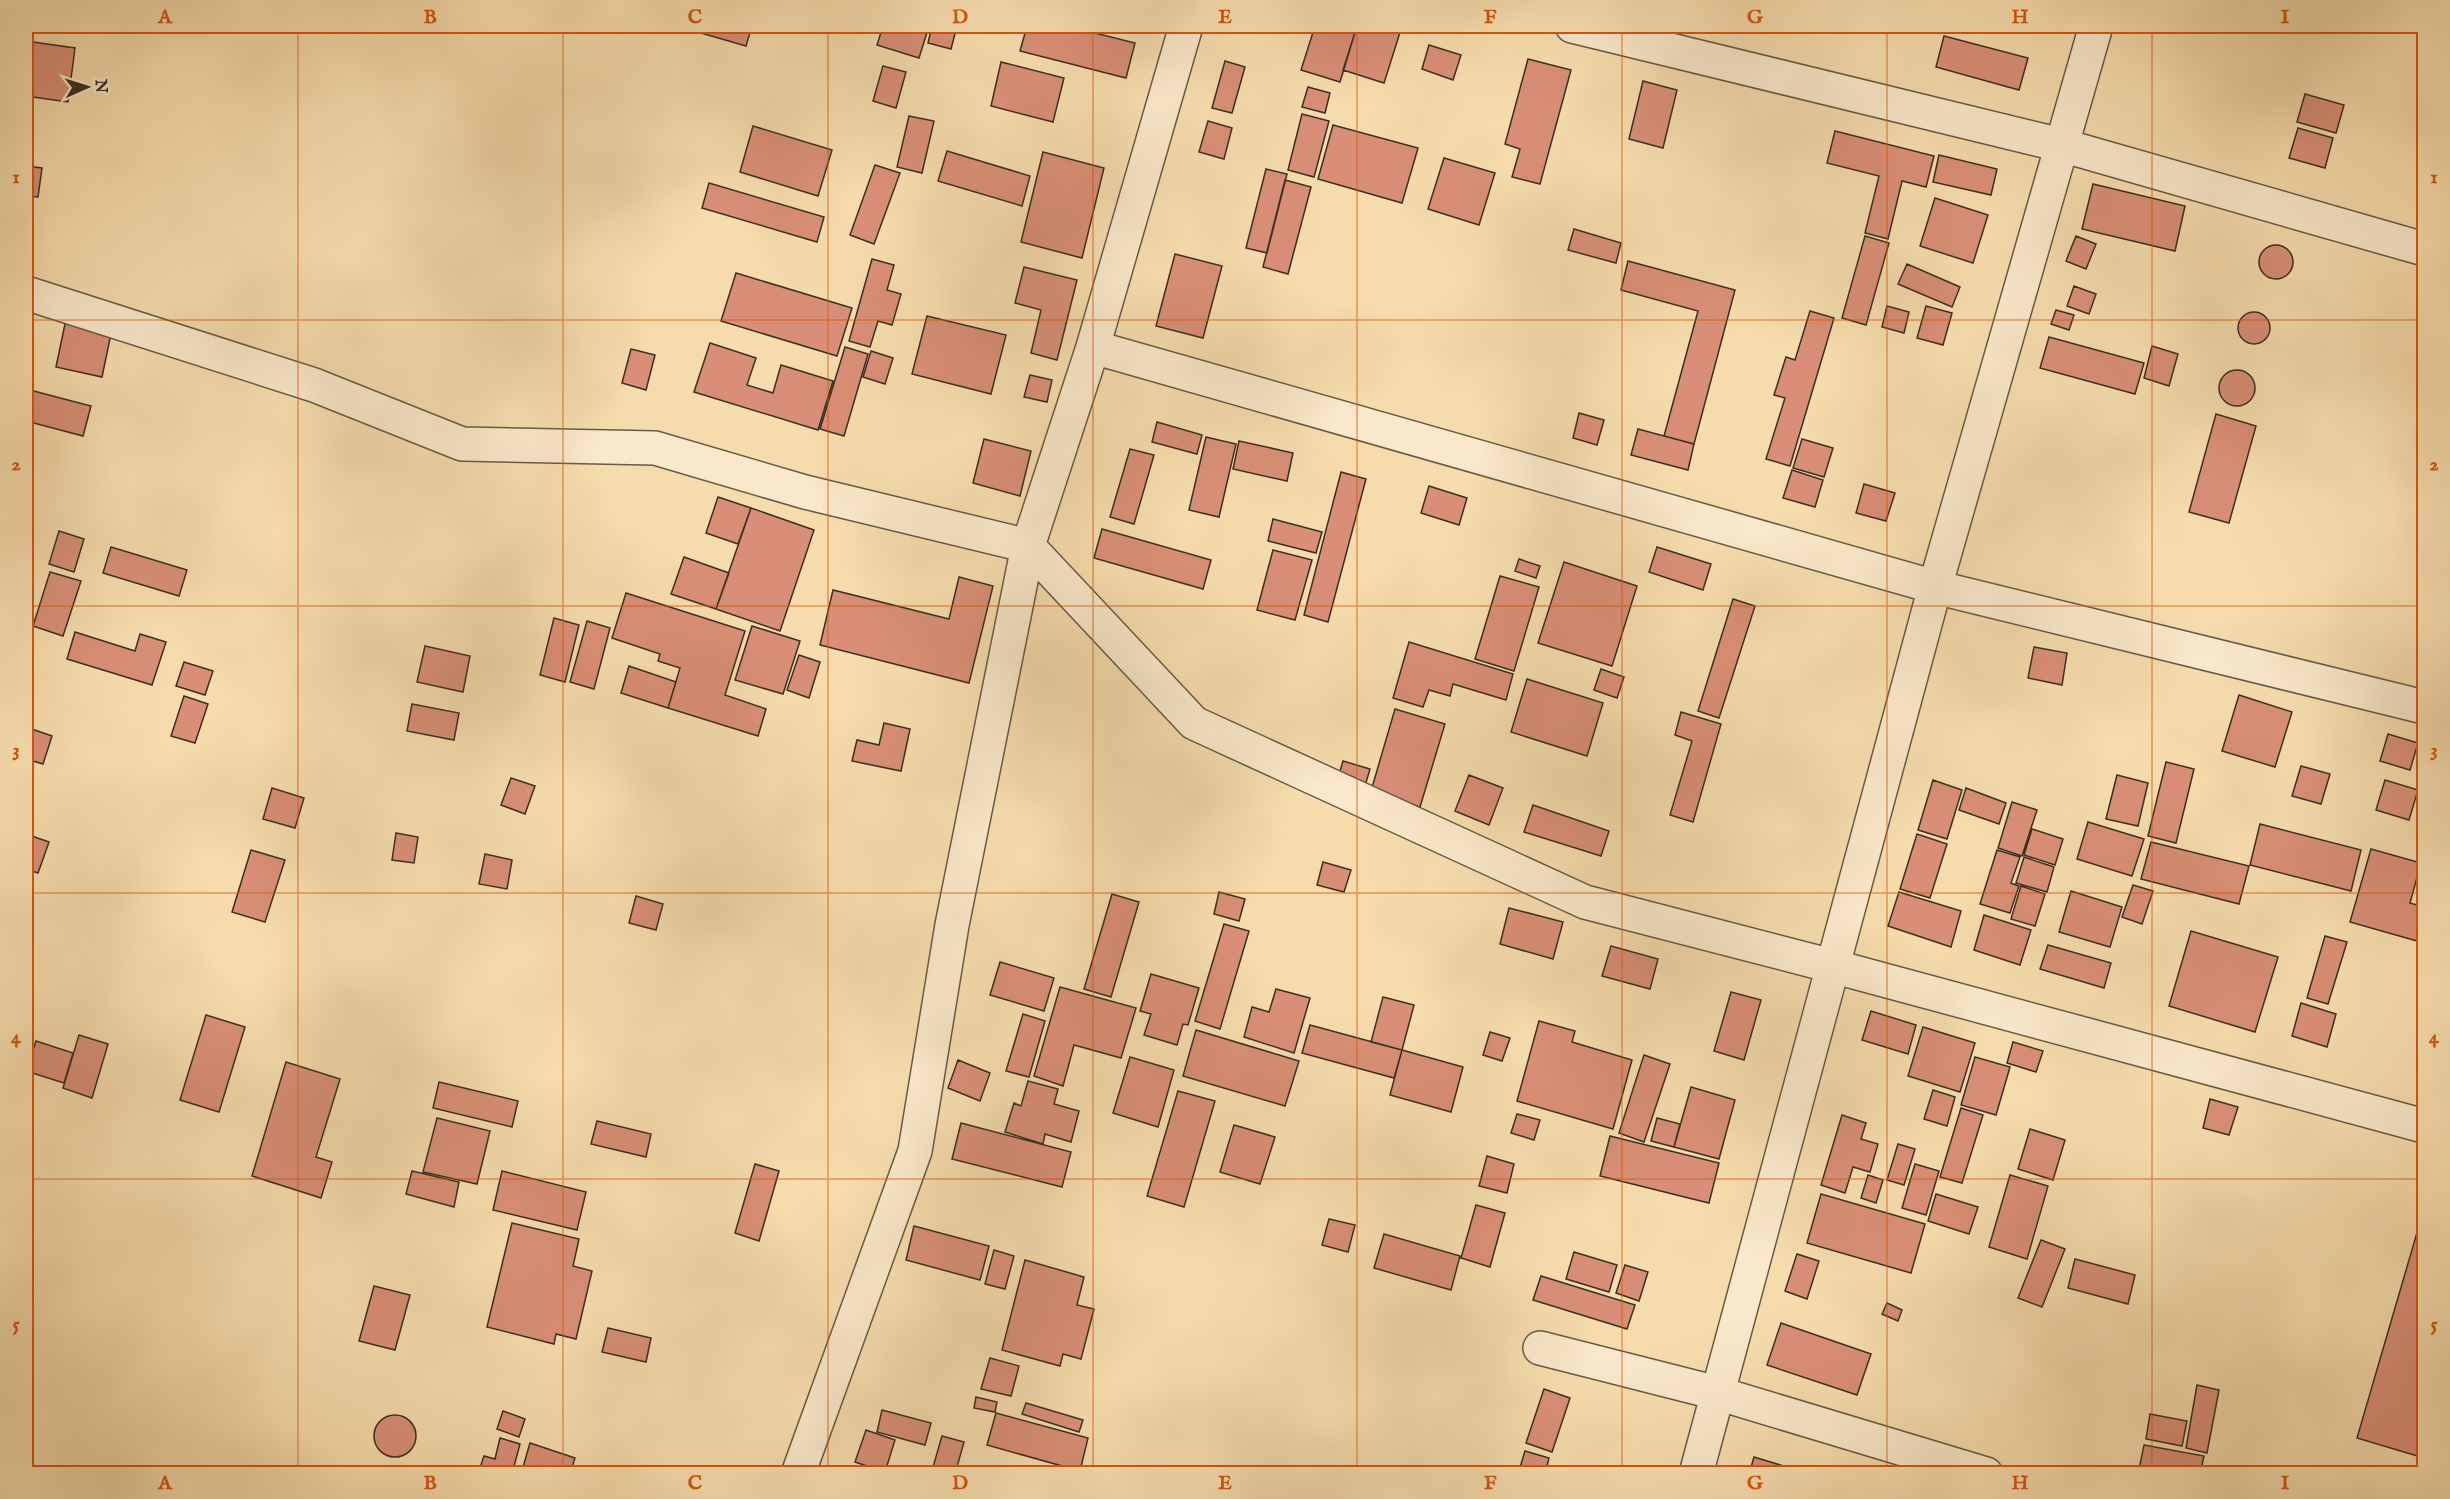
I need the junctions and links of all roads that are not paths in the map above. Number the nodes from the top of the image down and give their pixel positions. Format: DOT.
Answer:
graph roads {
  1 [pos="1186,26"];
  2 [pos="1572,26"];
  3 [pos="2096,26"];
  4 [pos="2061,145"];
  5 [pos="2424,249"];
  6 [pos="26,292"];
  7 [pos="1093,347"];
  8 [pos="1028,546"];
  9 [pos="1935,587"];
  10 [pos="2424,706"];
  11 [pos="1832,966"];
  12 [pos="2424,1126"];
  13 [pos="1540,1348"];
  14 [pos="1717,1392"];
  15 [pos="798,1473"];
  16 [pos="1695,1473"];
  17 [pos="1986,1473"];
  1 -- 7 [label="street"];
  2 -- 4 [label="street"];
  3 -- 4 [label="street"];
  4 -- 5 [label="street"];
  4 -- 9 [label="street"];
  6 -- 8 [label="street"];
  7 -- 8 [label="street"];
  7 -- 9 [label="street"];
  8 -- 11 [label="street"];
  8 -- 15 [label="street"];
  9 -- 10 [label="street"];
  9 -- 11 [label="street"];
  11 -- 12 [label="street"];
  11 -- 14 [label="street"];
  13 -- 14 [label="street"];
  14 -- 16 [label="street"];
  14 -- 17 [label="street"];
}
